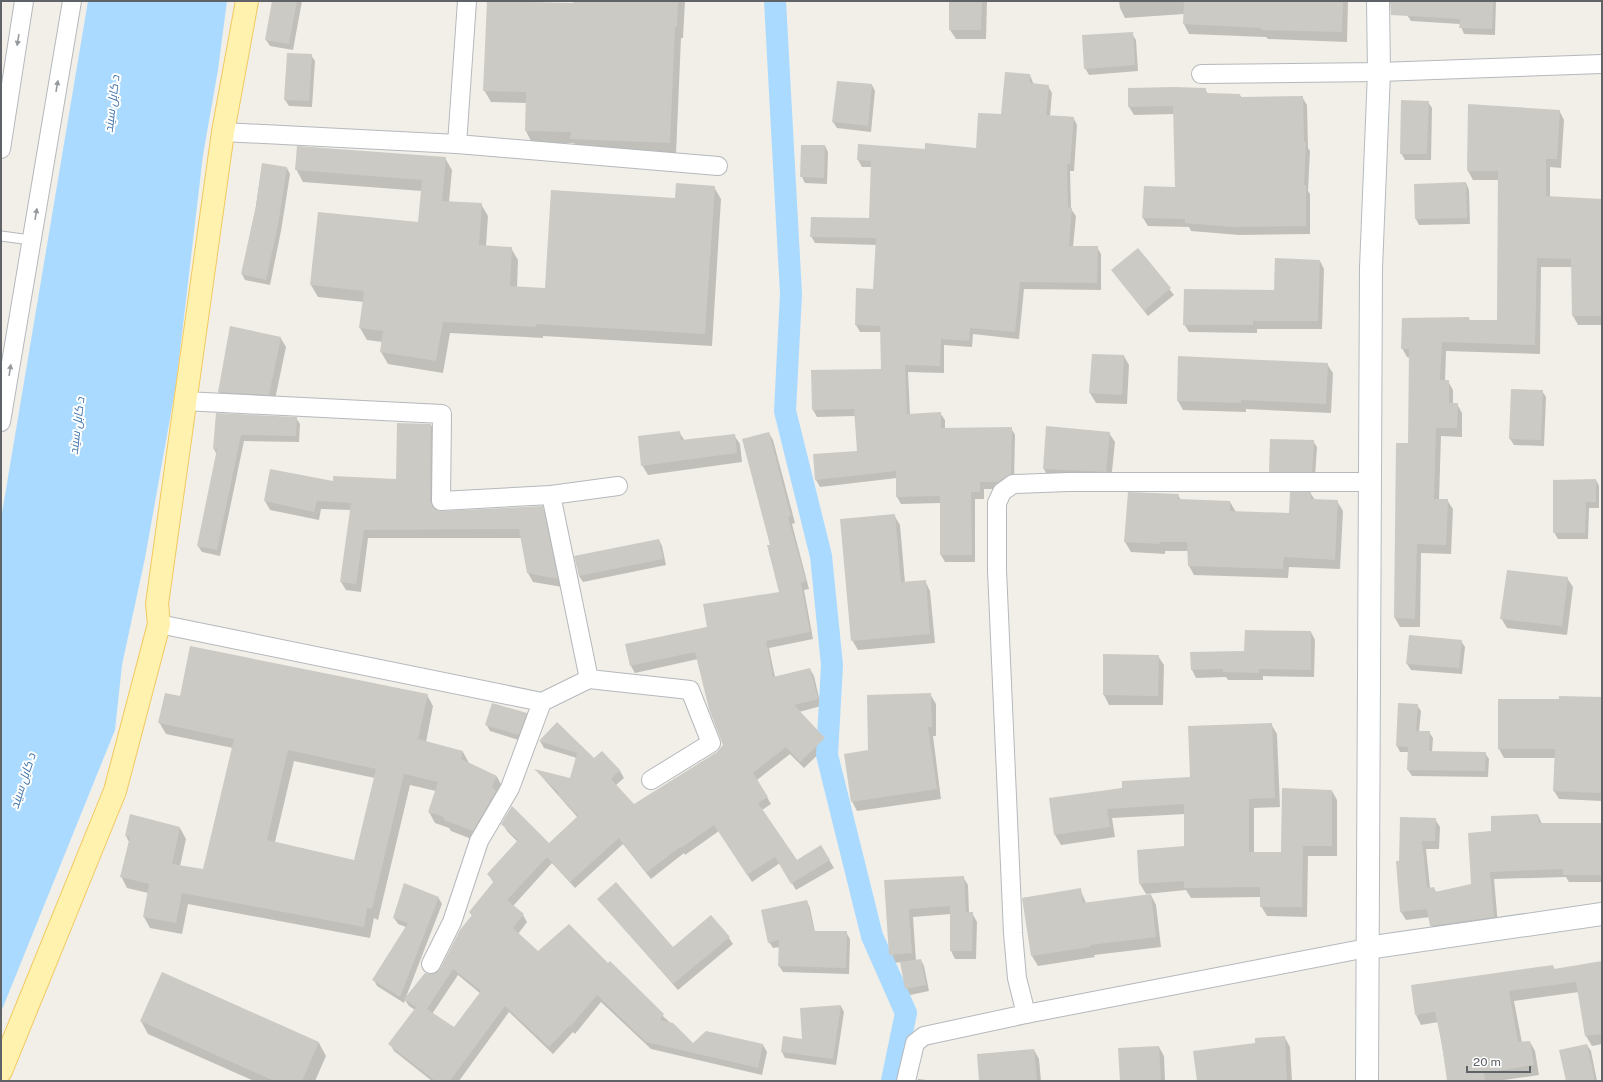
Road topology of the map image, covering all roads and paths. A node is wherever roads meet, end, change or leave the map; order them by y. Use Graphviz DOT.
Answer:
graph roads {
  1 [pos="24,1"];
  2 [pos="72,1"];
  3 [pos="247,1"];
  4 [pos="467,1"];
  5 [pos="1378,1"];
  6 [pos="1602,64"];
  7 [pos="1378,72"];
  8 [pos="1201,74"];
  9 [pos="223,132"];
  10 [pos="457,144"];
  11 [pos="1,149"];
  12 [pos="718,166"];
  13 [pos="1,236"];
  14 [pos="31,240"];
  15 [pos="184,401"];
  16 [pos="1,422"];
  17 [pos="1370,482"];
  18 [pos="618,486"];
  19 [pos="551,496"];
  20 [pos="159,624"];
  21 [pos="589,679"];
  22 [pos="542,702"];
  23 [pos="651,780"];
  24 [pos="1602,914"];
  25 [pos="1367,948"];
  26 [pos="430,964"];
  27 [pos="1026,1014"];
  28 [pos="1,1071"];
  29 [pos="906,1081"];
  30 [pos="1367,1081"];
  1 -- 11 [label="street, one-way"];
  14 -- 2 [label="street, one-way"];
  3 -- 9 [label="main road"];
  4 -- 10 [label="street"];
  5 -- 7 [label="main road"];
  6 -- 7 [label="street"];
  7 -- 8 [label="street"];
  7 -- 17 [label="main road"];
  9 -- 10 [label="street"];
  9 -- 15 [label="main road"];
  10 -- 12 [label="street"];
  13 -- 14 [label="lane"];
  16 -- 14 [label="street, one-way"];
  15 -- 19 [label="street"];
  15 -- 20 [label="main road"];
  17 -- 25 [label="main road"];
  17 -- 27 [label="street"];
  18 -- 19 [label="street"];
  19 -- 21 [label="street"];
  20 -- 22 [label="street"];
  20 -- 28 [label="main road"];
  21 -- 22 [label="street"];
  21 -- 23 [label="street"];
  22 -- 26 [label="street"];
  24 -- 25 [label="main road"];
  25 -- 27 [label="street"];
  25 -- 30 [label="main road"];
  27 -- 29 [label="street"];
}
